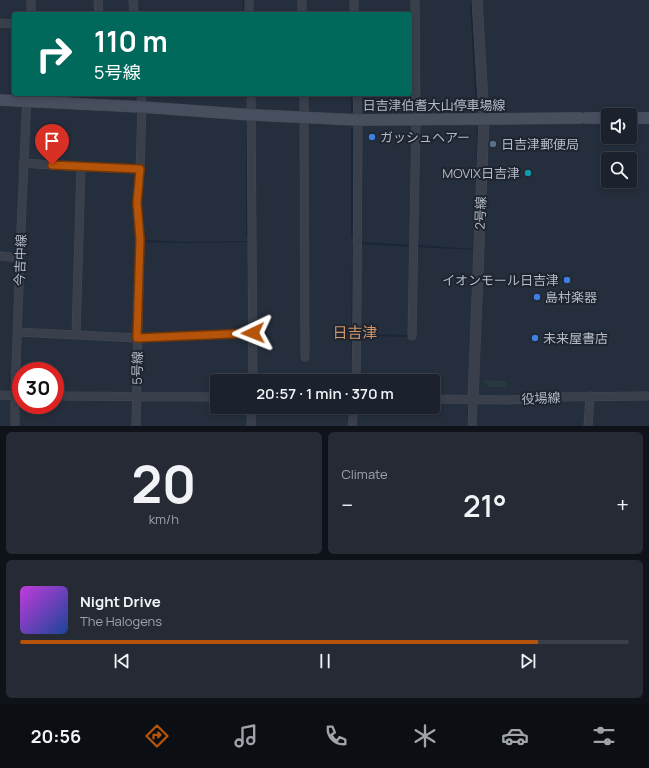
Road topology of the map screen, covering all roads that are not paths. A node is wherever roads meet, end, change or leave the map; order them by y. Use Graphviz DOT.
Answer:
graph roads {
  1 [pos="31,0"];
  2 [pos="98,0"];
  3 [pos="133,0"];
  4 [pos="249,0"];
  5 [pos="302,0"];
  6 [pos="354,0"];
  7 [pos="415,0"];
  8 [pos="477,0"];
  9 [pos="30,12"];
  10 [pos="99,12"];
  11 [pos="134,12"];
  12 [pos="249,12"];
  13 [pos="302,12"];
  14 [pos="354,12"];
  15 [pos="0,23"];
  16 [pos="12,24"];
  17 [pos="141,96"];
  18 [pos="251,96"];
  19 [pos="304,96"];
  20 [pos="357,96"];
  21 [pos="27,98"];
  22 [pos="0,100"];
  23 [pos="142,107"];
  24 [pos="252,115"];
  25 [pos="304,117"];
  26 [pos="484,118"];
  27 [pos="601,118"];
  28 [pos="637,118"];
  29 [pos="649,118"];
  30 [pos="416,119"];
  31 [pos="358,120"];
  32 [pos="24,163"];
  33 [pos="81,167"];
  34 [pos="140,169"];
  35 [pos="0,256"];
  36 [pos="20,258"];
  37 [pos="17,332"];
  38 [pos="253,333"];
  39 [pos="76,335"];
  40 [pos="412,336"];
  41 [pos="137,338"];
  42 [pos="305,357"];
  43 [pos="17,362"];
  44 [pos="253,374"];
  45 [pos="356,374"];
  46 [pos="0,395"];
  47 [pos="12,396"];
  48 [pos="64,396"];
  49 [pos="590,396"];
  50 [pos="649,396"];
  51 [pos="136,397"];
  52 [pos="210,397"];
  53 [pos="440,399"];
  54 [pos="473,399"];
  55 [pos="16,414"];
  56 [pos="252,414"];
  57 [pos="353,414"];
  58 [pos="15,426"];
  59 [pos="136,426"];
  60 [pos="251,426"];
  61 [pos="352,426"];
  62 [pos="472,426"];
  63 [pos="588,426"];
  1 -- 9 [label="street"];
  2 -- 10 [label="street"];
  3 -- 11 [label="street"];
  4 -- 12 [label="street"];
  5 -- 13 [label="street"];
  6 -- 14 [label="street"];
  7 -- 30 [label="street"];
  8 -- 26 [label="street, 2号線"];
  15 -- 16 [label="street"];
  17 -- 23 [label="street, 5号線"];
  18 -- 24 [label="street"];
  19 -- 25 [label="street"];
  20 -- 31 [label="street"];
  21 -- 22 [label="main road, 日吉津伯耆大山停車場線"];
  21 -- 23 [label="main road, 日吉津伯耆大山停車場線"];
  21 -- 32 [label="street, 今吉中線"];
  23 -- 24 [label="main road, 日吉津伯耆大山停車場線"];
  23 -- 34 [label="street, 5号線"];
  24 -- 25 [label="main road, 日吉津伯耆大山停車場線"];
  24 -- 38 [label="street"];
  25 -- 31 [label="main road, 日吉津伯耆大山停車場線"];
  25 -- 42 [label="street"];
  26 -- 27 [label="main road, 日吉津伯耆大山停車場線"];
  26 -- 30 [label="main road, 日吉津伯耆大山停車場線"];
  26 -- 54 [label="street, 2号線"];
  28 -- 29 [label="main road"];
  30 -- 31 [label="main road, 日吉津伯耆大山停車場線"];
  30 -- 40 [label="street"];
  31 -- 45 [label="street"];
  32 -- 33 [label="street"];
  32 -- 36 [label="street, 今吉中線"];
  33 -- 34 [label="street"];
  33 -- 39 [label="street"];
  34 -- 41 [label="street, 5号線"];
  35 -- 36 [label="street"];
  36 -- 37 [label="street, 今吉中線"];
  37 -- 39 [label="street"];
  37 -- 43 [label="street, 今吉中線"];
  38 -- 41 [label="street"];
  38 -- 44 [label="street"];
  39 -- 41 [label="street"];
  41 -- 51 [label="street, 5号線"];
  46 -- 47 [label="street"];
  48 -- 51 [label="street"];
  49 -- 50 [label="street, 役場線"];
  49 -- 54 [label="street, 役場線"];
  49 -- 63 [label="street"];
  51 -- 52 [label="street"];
  51 -- 59 [label="street, 5号線"];
  53 -- 54 [label="street, 役場線"];
  54 -- 62 [label="street, 2号線"];
  55 -- 58 [label="street, 今吉中線"];
  56 -- 60 [label="street"];
  57 -- 61 [label="street"];
}
